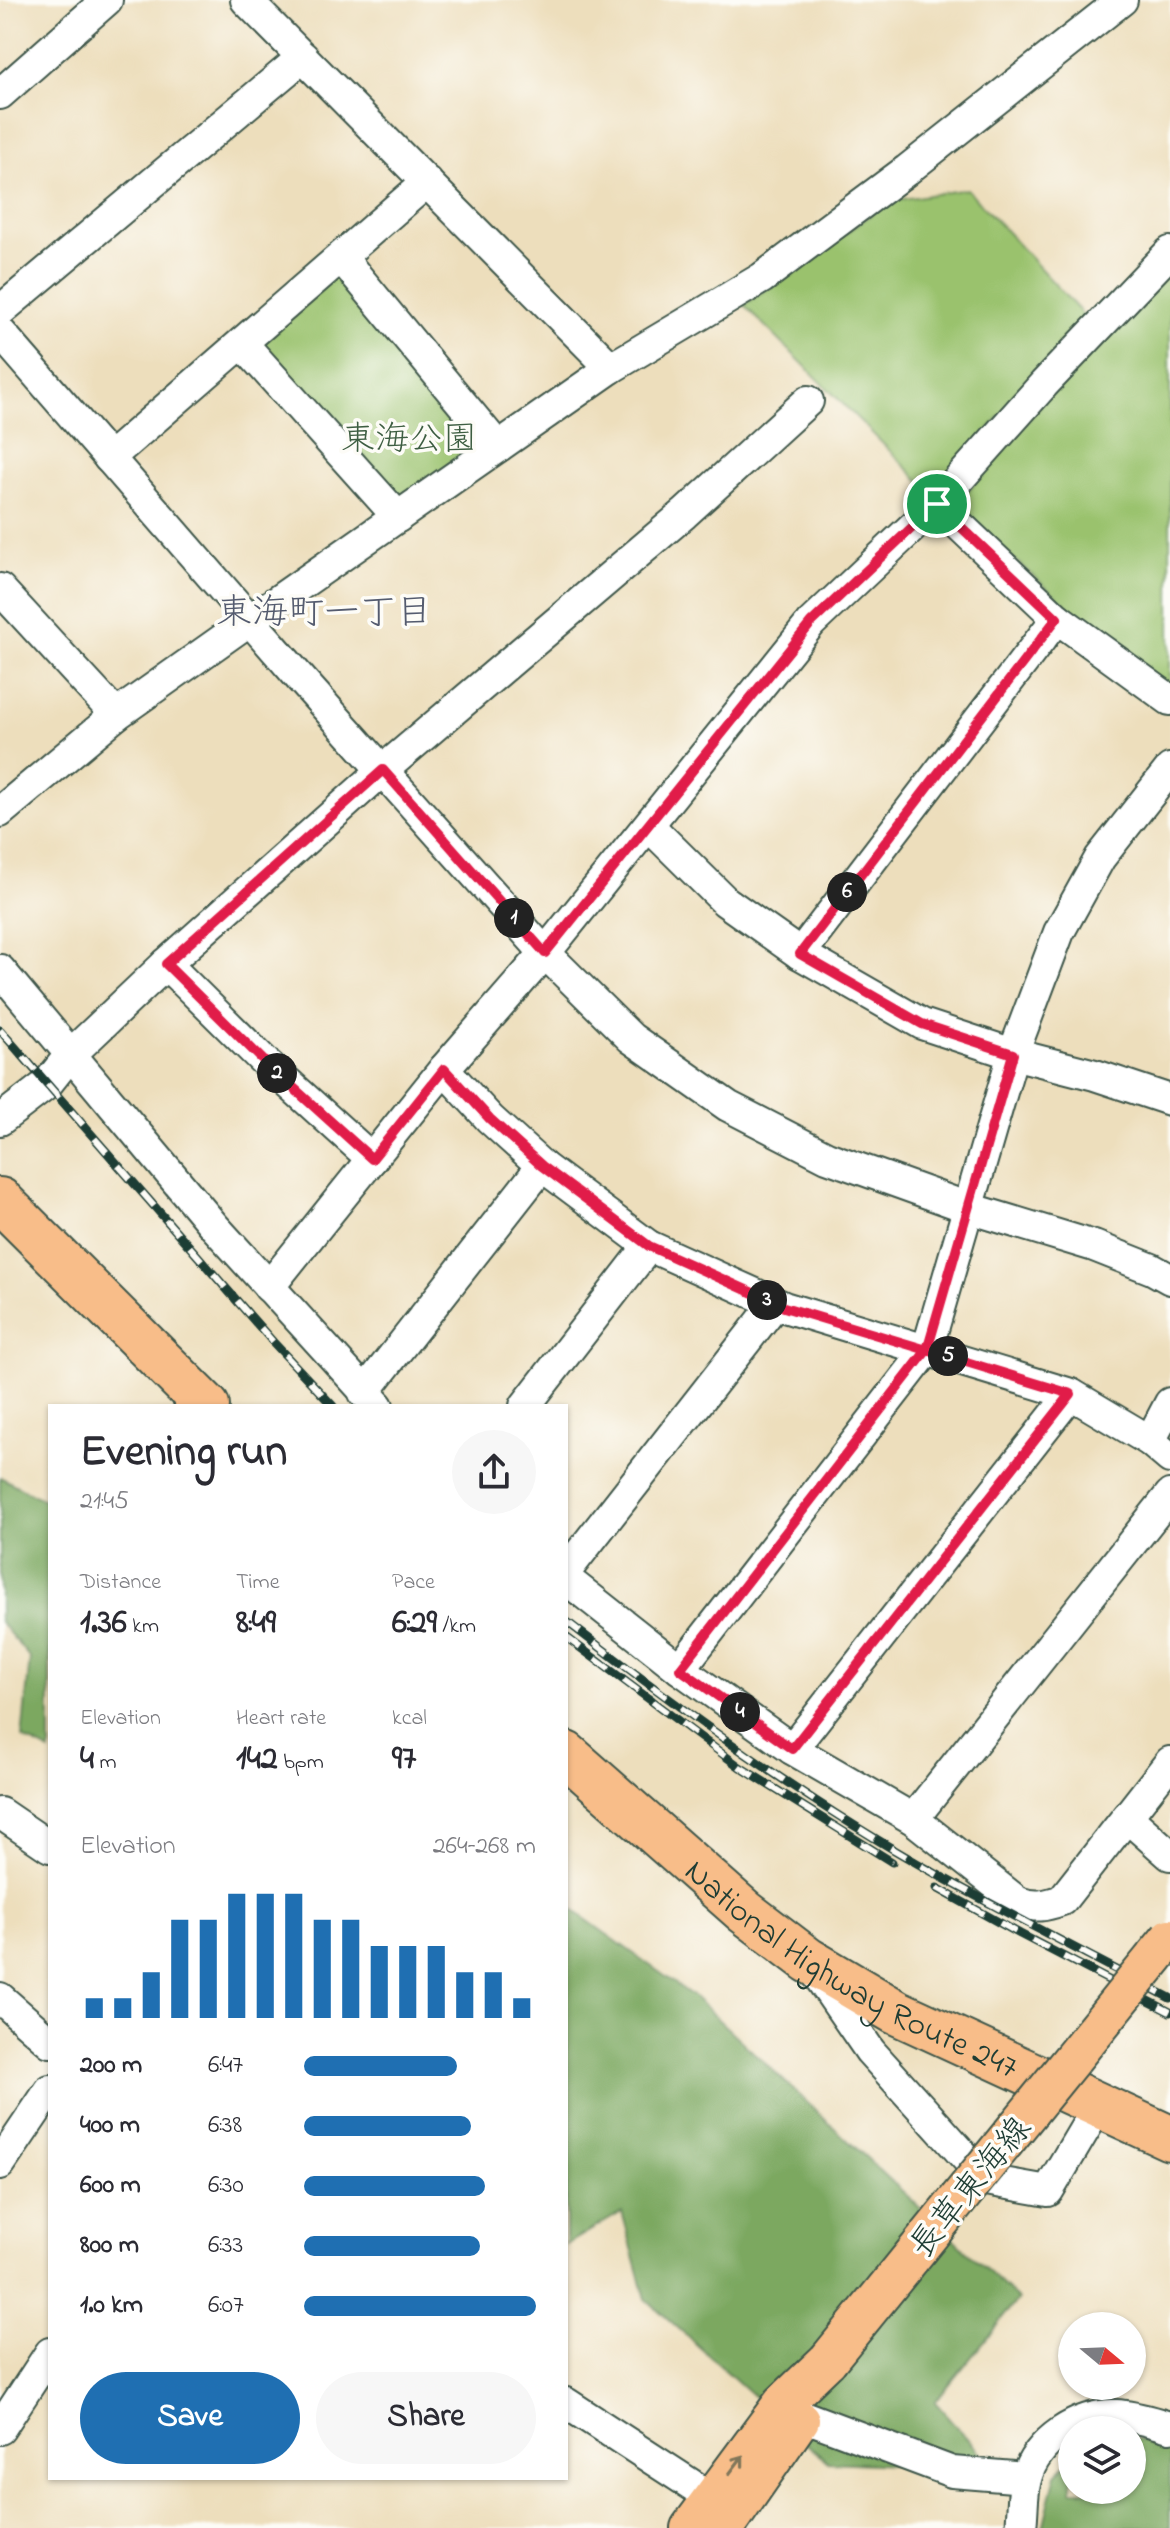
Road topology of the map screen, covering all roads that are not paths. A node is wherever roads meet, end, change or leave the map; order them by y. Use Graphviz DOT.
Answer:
graph roads {
  1 [pos="107,0"];
  2 [pos="246,0"];
  3 [pos="1122,0"];
  4 [pos="303,57"];
  5 [pos="0,94"];
  6 [pos="427,182"];
  7 [pos="1170,252"];
  8 [pos="341,257"];
  9 [pos="0,311"];
  10 [pos="0,332"];
  11 [pos="242,343"];
  12 [pos="611,368"];
  13 [pos="808,401"];
  14 [pos="498,447"];
  15 [pos="109,458"];
  16 [pos="937,504"];
  17 [pos="398,517"];
  18 [pos="0,589"];
  19 [pos="1057,618"];
  20 [pos="250,620"];
  21 [pos="1170,700"];
  22 [pos="116,715"];
  23 [pos="1170,769"];
  24 [pos="383,770"];
  25 [pos="0,812"];
  26 [pos="649,826"];
  27 [pos="545,953"];
  28 [pos="800,954"];
  29 [pos="166,964"];
  30 [pos="0,970"];
  31 [pos="1013,1054"];
  32 [pos="70,1055"];
  33 [pos="444,1069"];
  34 [pos="1166,1090"];
  35 [pos="0,1120"];
  36 [pos="372,1159"];
  37 [pos="542,1166"];
  38 [pos="0,1200"];
  39 [pos="969,1208"];
  40 [pos="649,1246"];
  41 [pos="1170,1279"];
  42 [pos="269,1287"];
  43 [pos="775,1304"];
  44 [pos="927,1350"];
  45 [pos="1071,1394"];
  46 [pos="371,1400"];
  47 [pos="1170,1403"];
  48 [pos="205,1404"];
  49 [pos="527,1404"];
  50 [pos="1160,1449"];
  51 [pos="1170,1495"];
  52 [pos="568,1568"];
  53 [pos="568,1581"];
  54 [pos="680,1669"];
  55 [pos="792,1749"];
  56 [pos="568,1756"];
  57 [pos="1170,1762"];
  58 [pos="0,1813"];
  59 [pos="1127,1817"];
  60 [pos="913,1819"];
  61 [pos="48,1846"];
  62 [pos="1170,1855"];
  63 [pos="1170,1938"];
  64 [pos="808,1960"];
  65 [pos="0,1998"];
  66 [pos="48,2040"];
  67 [pos="48,2093"];
  68 [pos="1099,2105"];
  69 [pos="1170,2138"];
  70 [pos="0,2164"];
  71 [pos="48,2356"];
  72 [pos="828,2360"];
  73 [pos="568,2404"];
  74 [pos="803,2416"];
  75 [pos="1170,2427"];
  76 [pos="0,2429"];
  77 [pos="1026,2478"];
  78 [pos="719,2513"];
  79 [pos="690,2528"];
  80 [pos="1021,2528"];
  1 -- 5 [label="street"];
  2 -- 4 [label="street"];
  3 -- 12 [label="street"];
  4 -- 6 [label="street"];
  4 -- 9 [label="street"];
  6 -- 8 [label="street"];
  6 -- 12 [label="street"];
  7 -- 16 [label="street"];
  8 -- 11 [label="street"];
  8 -- 14 [label="street"];
  10 -- 15 [label="street"];
  11 -- 15 [label="street"];
  11 -- 17 [label="street"];
  12 -- 14 [label="street"];
  13 -- 24 [label="street"];
  14 -- 17 [label="street"];
  15 -- 20 [label="street"];
  16 -- 19 [label="street"];
  16 -- 26 [label="street"];
  17 -- 20 [label="street"];
  18 -- 22 [label="street"];
  19 -- 21 [label="street"];
  19 -- 28 [label="street"];
  20 -- 22 [label="street"];
  20 -- 24 [label="street"];
  22 -- 25 [label="street"];
  23 -- 31 [label="street"];
  24 -- 27 [label="street"];
  24 -- 29 [label="street"];
  26 -- 27 [label="street"];
  26 -- 28 [label="street"];
  27 -- 33 [label="street"];
  27 -- 39 [label="street"];
  28 -- 31 [label="street"];
  29 -- 32 [label="street"];
  29 -- 36 [label="street"];
  30 -- 32 [label="street"];
  31 -- 34 [label="street"];
  31 -- 39 [label="street"];
  32 -- 35 [label="street"];
  32 -- 42 [label="street"];
  33 -- 36 [label="street"];
  33 -- 37 [label="street"];
  36 -- 42 [label="street"];
  37 -- 40 [label="street"];
  37 -- 46 [label="street"];
  38 -- 48 [label="highway"];
  39 -- 41 [label="street"];
  39 -- 44 [label="street"];
  40 -- 43 [label="street"];
  40 -- 49 [label="street"];
  42 -- 46 [label="street"];
  43 -- 44 [label="street"];
  43 -- 52 [label="street"];
  44 -- 45 [label="street"];
  44 -- 54 [label="street"];
  45 -- 50 [label="street"];
  45 -- 55 [label="street"];
  47 -- 50 [label="street"];
  51 -- 60 [label="street"];
  53 -- 54 [label="street"];
  54 -- 55 [label="street"];
  55 -- 60 [label="street"];
  56 -- 64 [label="highway, National Highway Route 247"];
  57 -- 59 [label="street"];
  58 -- 61 [label="street"];
  59 -- 60 [label="street"];
  59 -- 62 [label="street"];
  63 -- 72 [label="main road, 長草東海線, bridge"];
  64 -- 68 [label="highway, National Highway Route 247"];
  64 -- 68 [label="street"];
  65 -- 66 [label="street"];
  67 -- 70 [label="street"];
  68 -- 69 [label="highway, National Highway Route 247"];
  71 -- 76 [label="street"];
  72 -- 74 [label="main road, 長草東海線"];
  78 -- 72 [label="main road, 長草東海線, one-way"];
  73 -- 78 [label="street"];
  74 -- 77 [label="street"];
  74 -- 78 [label="main road, 長草東海線"];
  75 -- 77 [label="street"];
  77 -- 80 [label="street"];
  78 -- 79 [label="main road, 長草東海線"];
}
